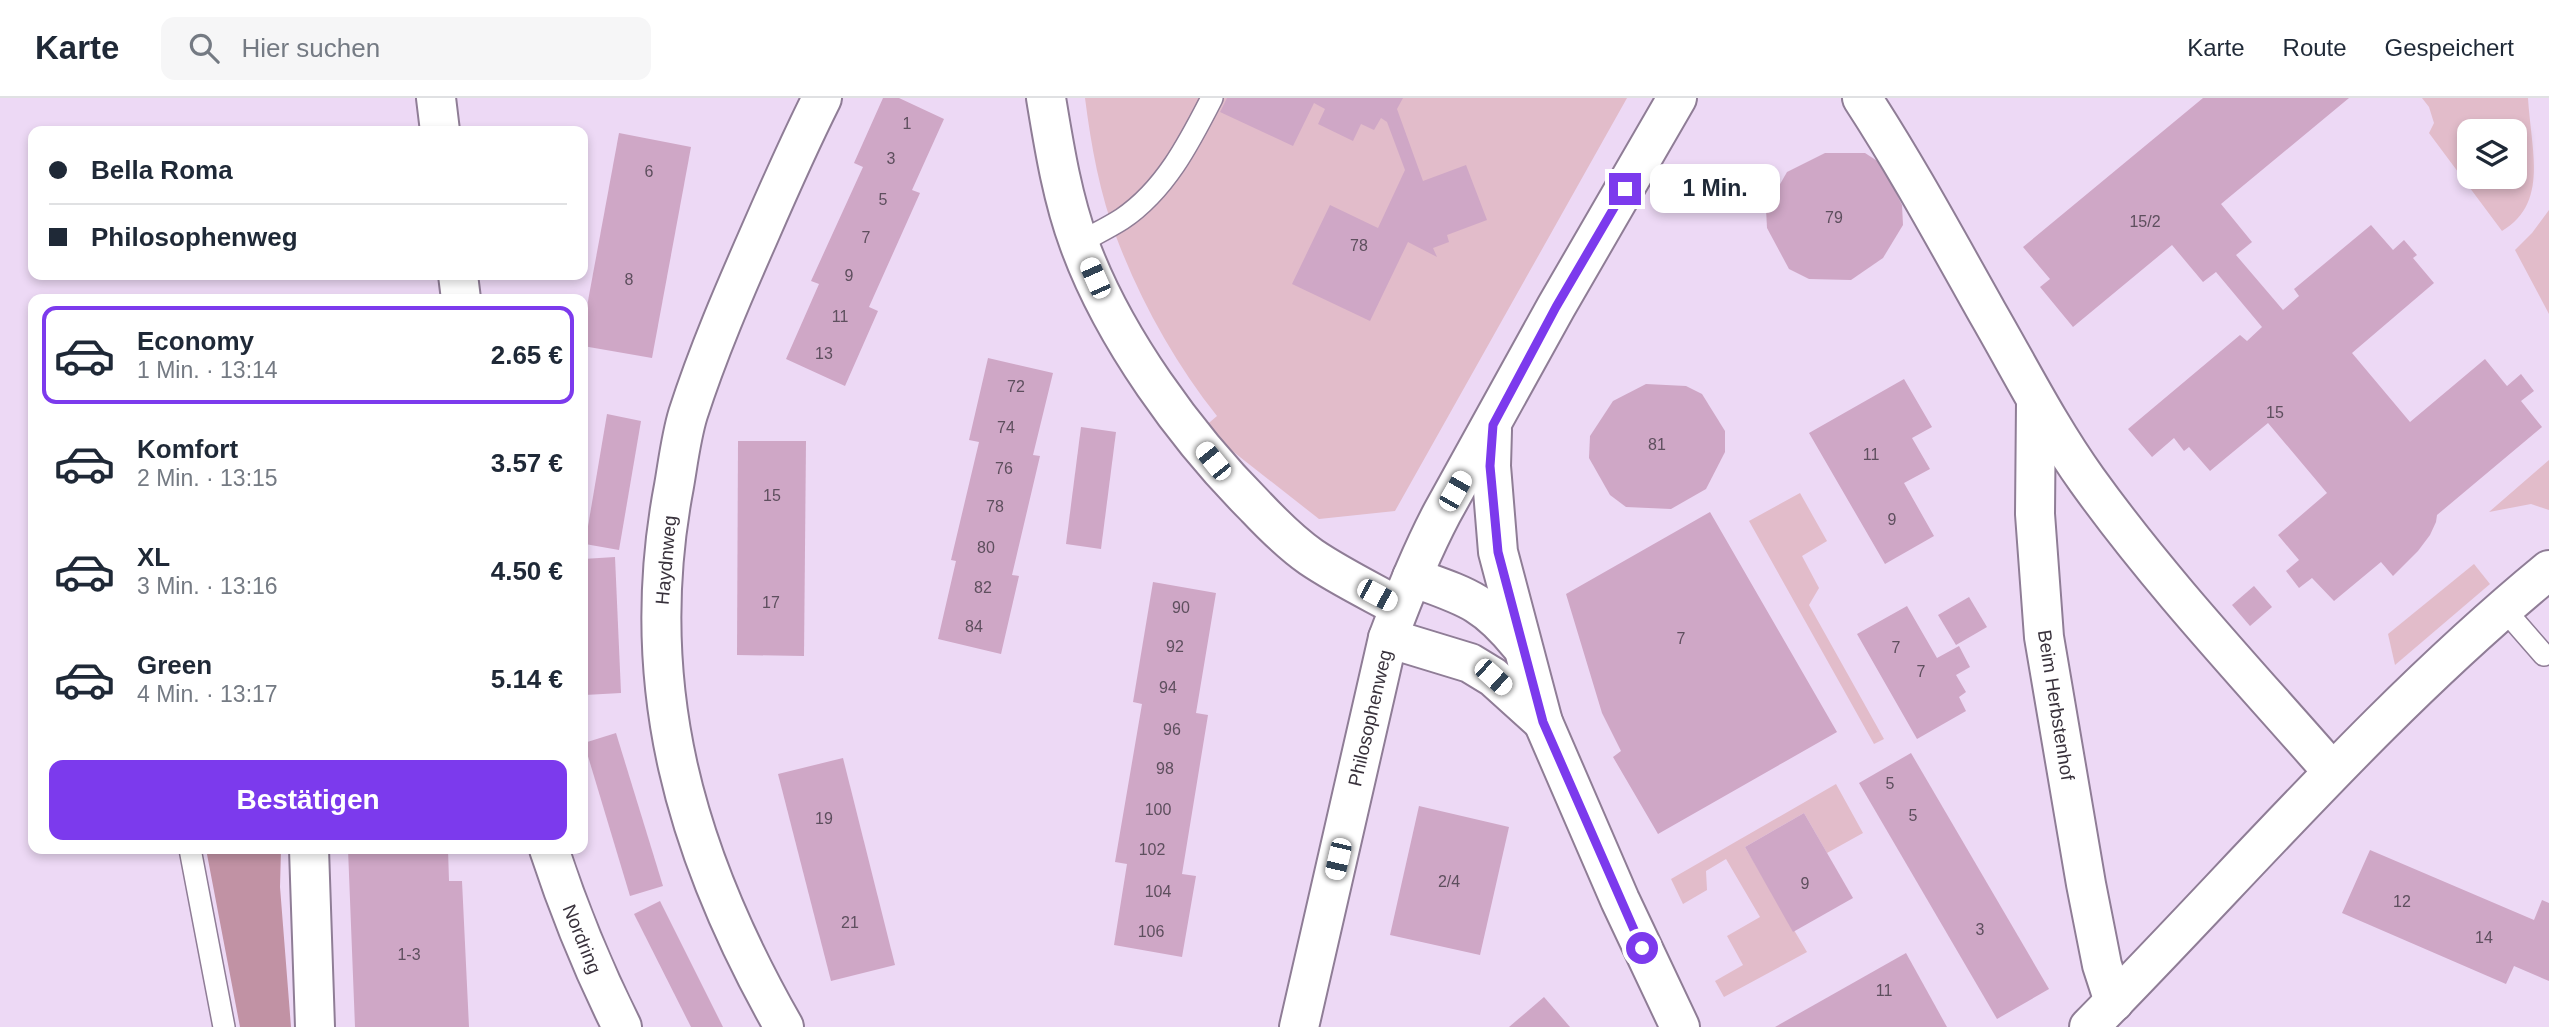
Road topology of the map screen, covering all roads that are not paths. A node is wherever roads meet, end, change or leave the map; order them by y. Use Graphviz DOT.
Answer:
graph roads {
  1 [pos="436,98"];
  2 [pos="821,98"];
  3 [pos="1046,98"];
  4 [pos="1212,98"];
  5 [pos="1677,98"];
  6 [pos="1862,98"];
  7 [pos="439,126"];
  8 [pos="1079,243"];
  9 [pos="2036,403"];
  10 [pos="1493,425"];
  11 [pos="2549,570"];
  12 [pos="1400,607"];
  13 [pos="2503,608"];
  14 [pos="1525,652"];
  15 [pos="2544,655"];
  16 [pos="1543,722"];
  17 [pos="2332,771"];
  18 [pos="191,854"];
  19 [pos="309,854"];
  20 [pos="551,854"];
  21 [pos="2101,1014"];
  22 [pos="223,1027"];
  23 [pos="315,1027"];
  24 [pos="622,1027"];
  25 [pos="784,1027"];
  26 [pos="1299,1027"];
  27 [pos="1680,1027"];
  1 -- 7 [label="street"];
  2 -- 25 [label="street, Haydnweg"];
  3 -- 8 [label="street"];
  4 -- 8 [label="lane"];
  5 -- 10 [label="street, Philosophenweg"];
  6 -- 9 [label="street, Beim Herbstenhof"];
  8 -- 12 [label="street"];
  9 -- 17 [label="street, Beim Herbstenhof"];
  9 -- 21 [label="street, Beim Herbstenhof"];
  10 -- 12 [label="street, Philosophenweg"];
  10 -- 14 [label="street"];
  11 -- 13 [label="street, Beim Herbstenhof"];
  12 -- 14 [label="street"];
  12 -- 16 [label="street"];
  12 -- 26 [label="street, Philosophenweg"];
  13 -- 15 [label="lane"];
  13 -- 17 [label="street, Beim Herbstenhof"];
  14 -- 16 [label="street"];
  16 -- 27 [label="street"];
  17 -- 21 [label="street, Beim Herbstenhof"];
  18 -- 22 [label="lane"];
  19 -- 23 [label="street"];
  20 -- 24 [label="street, Nordring"];
}
